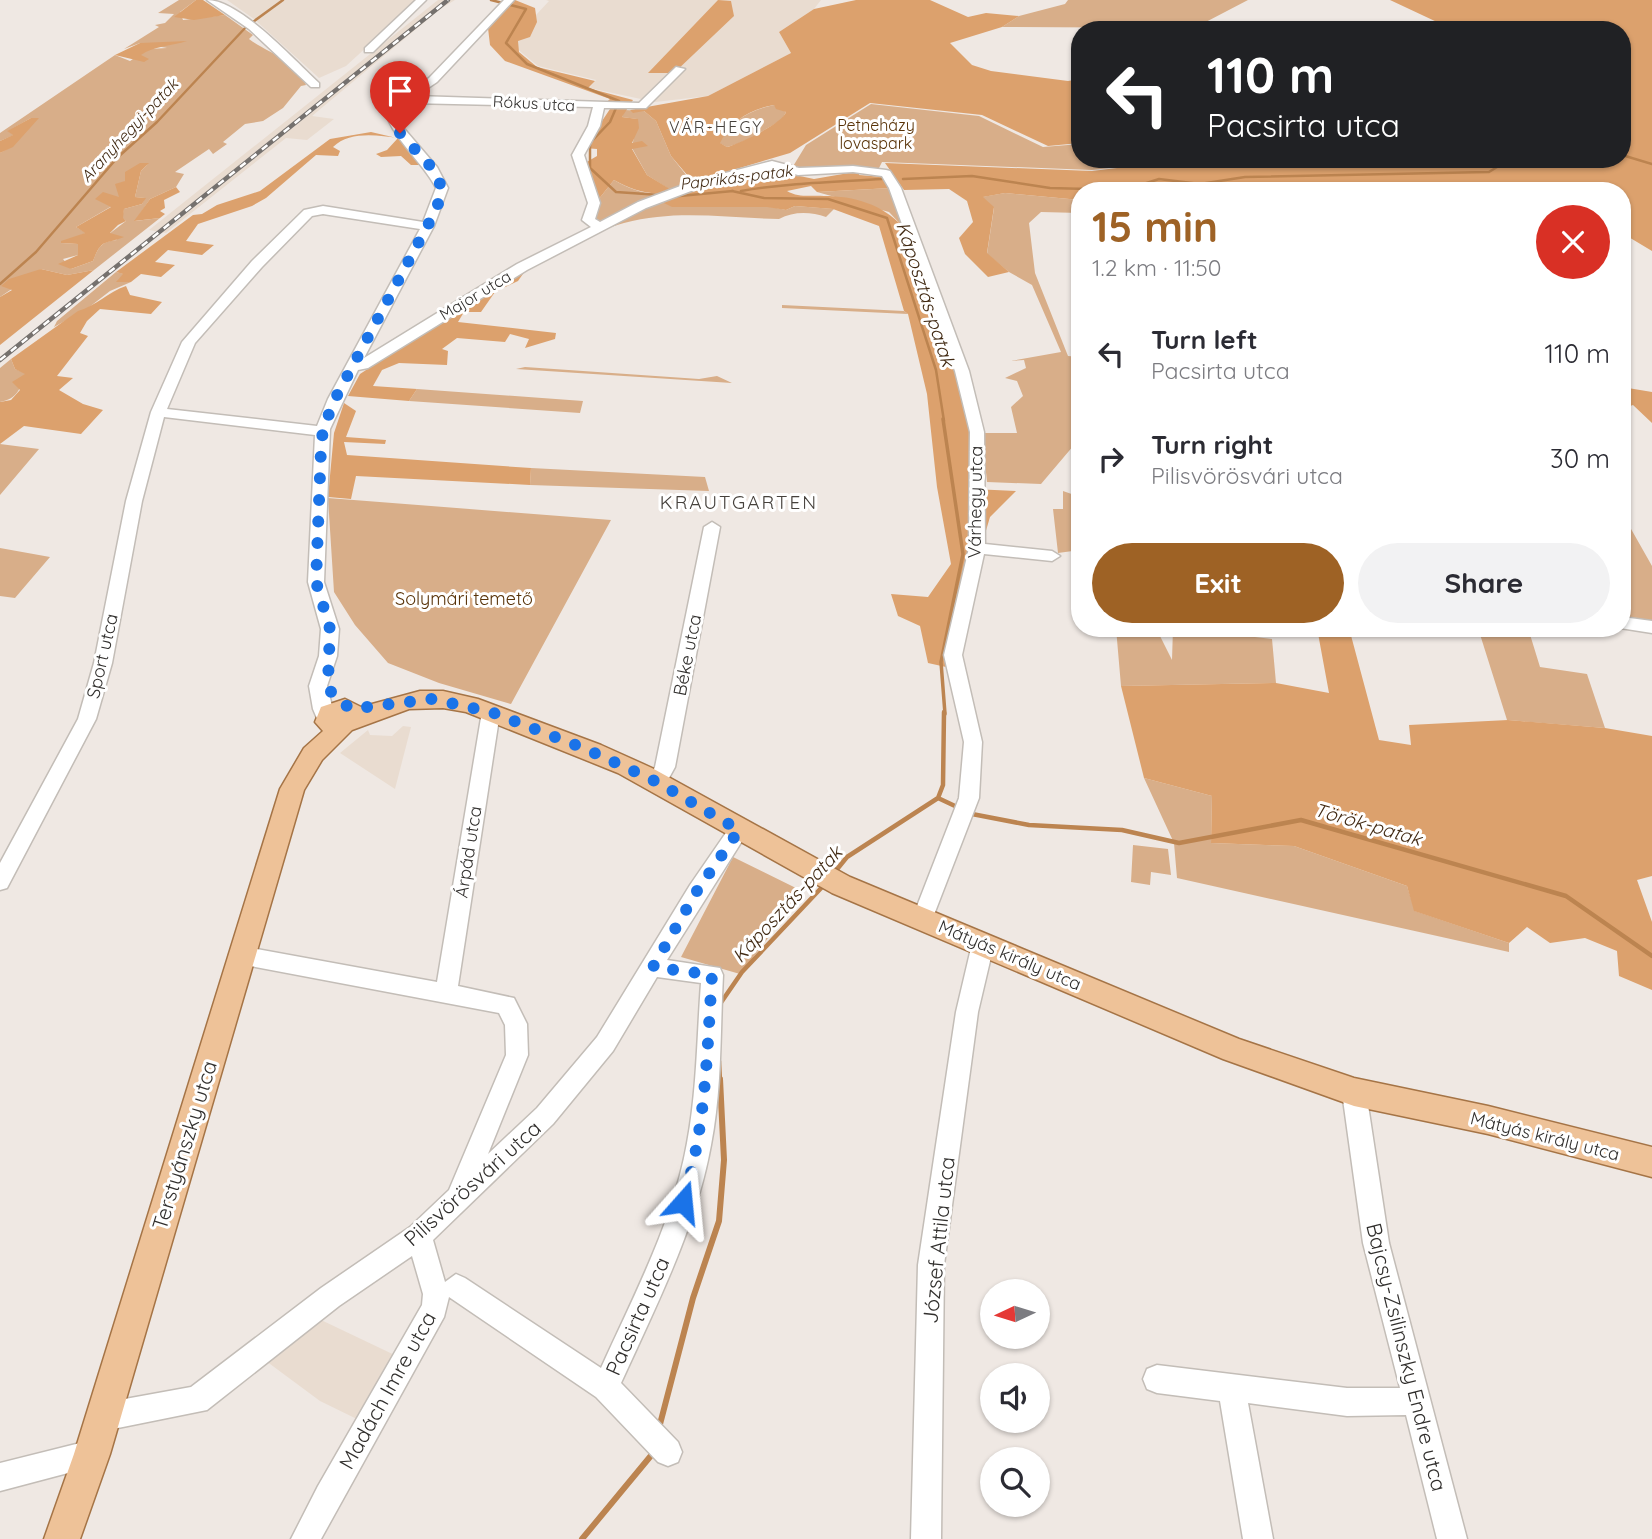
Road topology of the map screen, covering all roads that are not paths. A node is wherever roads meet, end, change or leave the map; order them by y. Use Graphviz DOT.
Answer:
graph roads {
  1 [pos="212,0"];
  2 [pos="421,0"];
  3 [pos="506,2"];
  4 [pos="369,50"];
  5 [pos="680,69"];
  6 [pos="315,85"];
  7 [pos="408,95"];
  8 [pos="599,106"];
  9 [pos="394,119"];
  10 [pos="886,173"];
  11 [pos="428,226"];
  12 [pos="599,226"];
  13 [pos="353,366"];
  14 [pos="158,412"];
  15 [pos="323,429"];
  16 [pos="712,527"];
  17 [pos="977,548"];
  18 [pos="1052,556"];
  19 [pos="1631,624"];
  20 [pos="1652,627"];
  21 [pos="491,712"];
  22 [pos="340,717"];
  23 [pos="657,782"];
  24 [pos="739,830"];
  25 [pos="0,882"];
  26 [pos="923,919"];
  27 [pos="983,944"];
  28 [pos="240,955"];
  29 [pos="653,967"];
  30 [pos="446,992"];
  31 [pos="1354,1091"];
  32 [pos="1652,1163"];
  33 [pos="458,1196"];
  34 [pos="419,1236"];
  35 [pos="456,1287"];
  36 [pos="1157,1379"];
  37 [pos="606,1387"];
  38 [pos="1232,1389"];
  39 [pos="1418,1401"];
  40 [pos="103,1416"];
  41 [pos="668,1452"];
  42 [pos="92,1454"];
  43 [pos="0,1477"];
  44 [pos="62,1539"];
  45 [pos="306,1539"];
  46 [pos="926,1539"];
  47 [pos="1258,1539"];
  48 [pos="1452,1539"];
  1 -- 6 [label="street"];
  2 -- 4 [label="street"];
  3 -- 7 [label="street"];
  5 -- 8 [label="street, Rókus utca"];
  7 -- 8 [label="street, Rókus utca"];
  7 -- 9 [label="street"];
  7 -- 9 [label="street, Rókus utca"];
  8 -- 12 [label="street"];
  9 -- 11 [label="street"];
  10 -- 12 [label="street, Major utca"];
  10 -- 17 [label="street, Várhegy utca"];
  11 -- 13 [label="street"];
  11 -- 14 [label="street, Sport utca"];
  12 -- 13 [label="street, Major utca"];
  13 -- 15 [label="street"];
  14 -- 15 [label="street"];
  14 -- 25 [label="street, Sport utca"];
  15 -- 22 [label="street"];
  16 -- 23 [label="street, Béke utca"];
  17 -- 18 [label="street"];
  17 -- 26 [label="street, Várhegy utca"];
  19 -- 20 [label="street"];
  21 -- 22 [label="main road, Mátyás király utca"];
  21 -- 23 [label="main road, Mátyás király utca"];
  21 -- 30 [label="street, Árpád utca"];
  22 -- 28 [label="main road, Terstyánszky utca"];
  23 -- 24 [label="main road, Mátyás király utca"];
  24 -- 26 [label="main road, Mátyás király utca"];
  24 -- 29 [label="street, Pilisvörösvári utca"];
  26 -- 27 [label="main road, Mátyás király utca"];
  27 -- 31 [label="main road, Mátyás király utca"];
  27 -- 46 [label="street, József Attila utca"];
  28 -- 30 [label="street"];
  28 -- 40 [label="main road, Terstyánszky utca"];
  29 -- 33 [label="street, Pilisvörösvári utca"];
  29 -- 37 [label="street, Pacsirta utca"];
  30 -- 33 [label="street"];
  31 -- 32 [label="main road, Mátyás király utca"];
  31 -- 39 [label="street, Bajcsy-Zsilinszky Endre utca"];
  33 -- 34 [label="street, Pilisvörösvári utca"];
  34 -- 40 [label="street, Pilisvörösvári utca"];
  34 -- 45 [label="street, Madách Imre utca"];
  35 -- 37 [label="street, Pacsirta utca"];
  36 -- 38 [label="street"];
  37 -- 41 [label="street, Pacsirta utca"];
  38 -- 39 [label="street"];
  38 -- 47 [label="street"];
  39 -- 48 [label="street, Bajcsy-Zsilinszky Endre utca"];
  40 -- 42 [label="main road, Terstyánszky utca"];
  42 -- 43 [label="street"];
  42 -- 44 [label="main road, Terstyánszky utca"];
}
